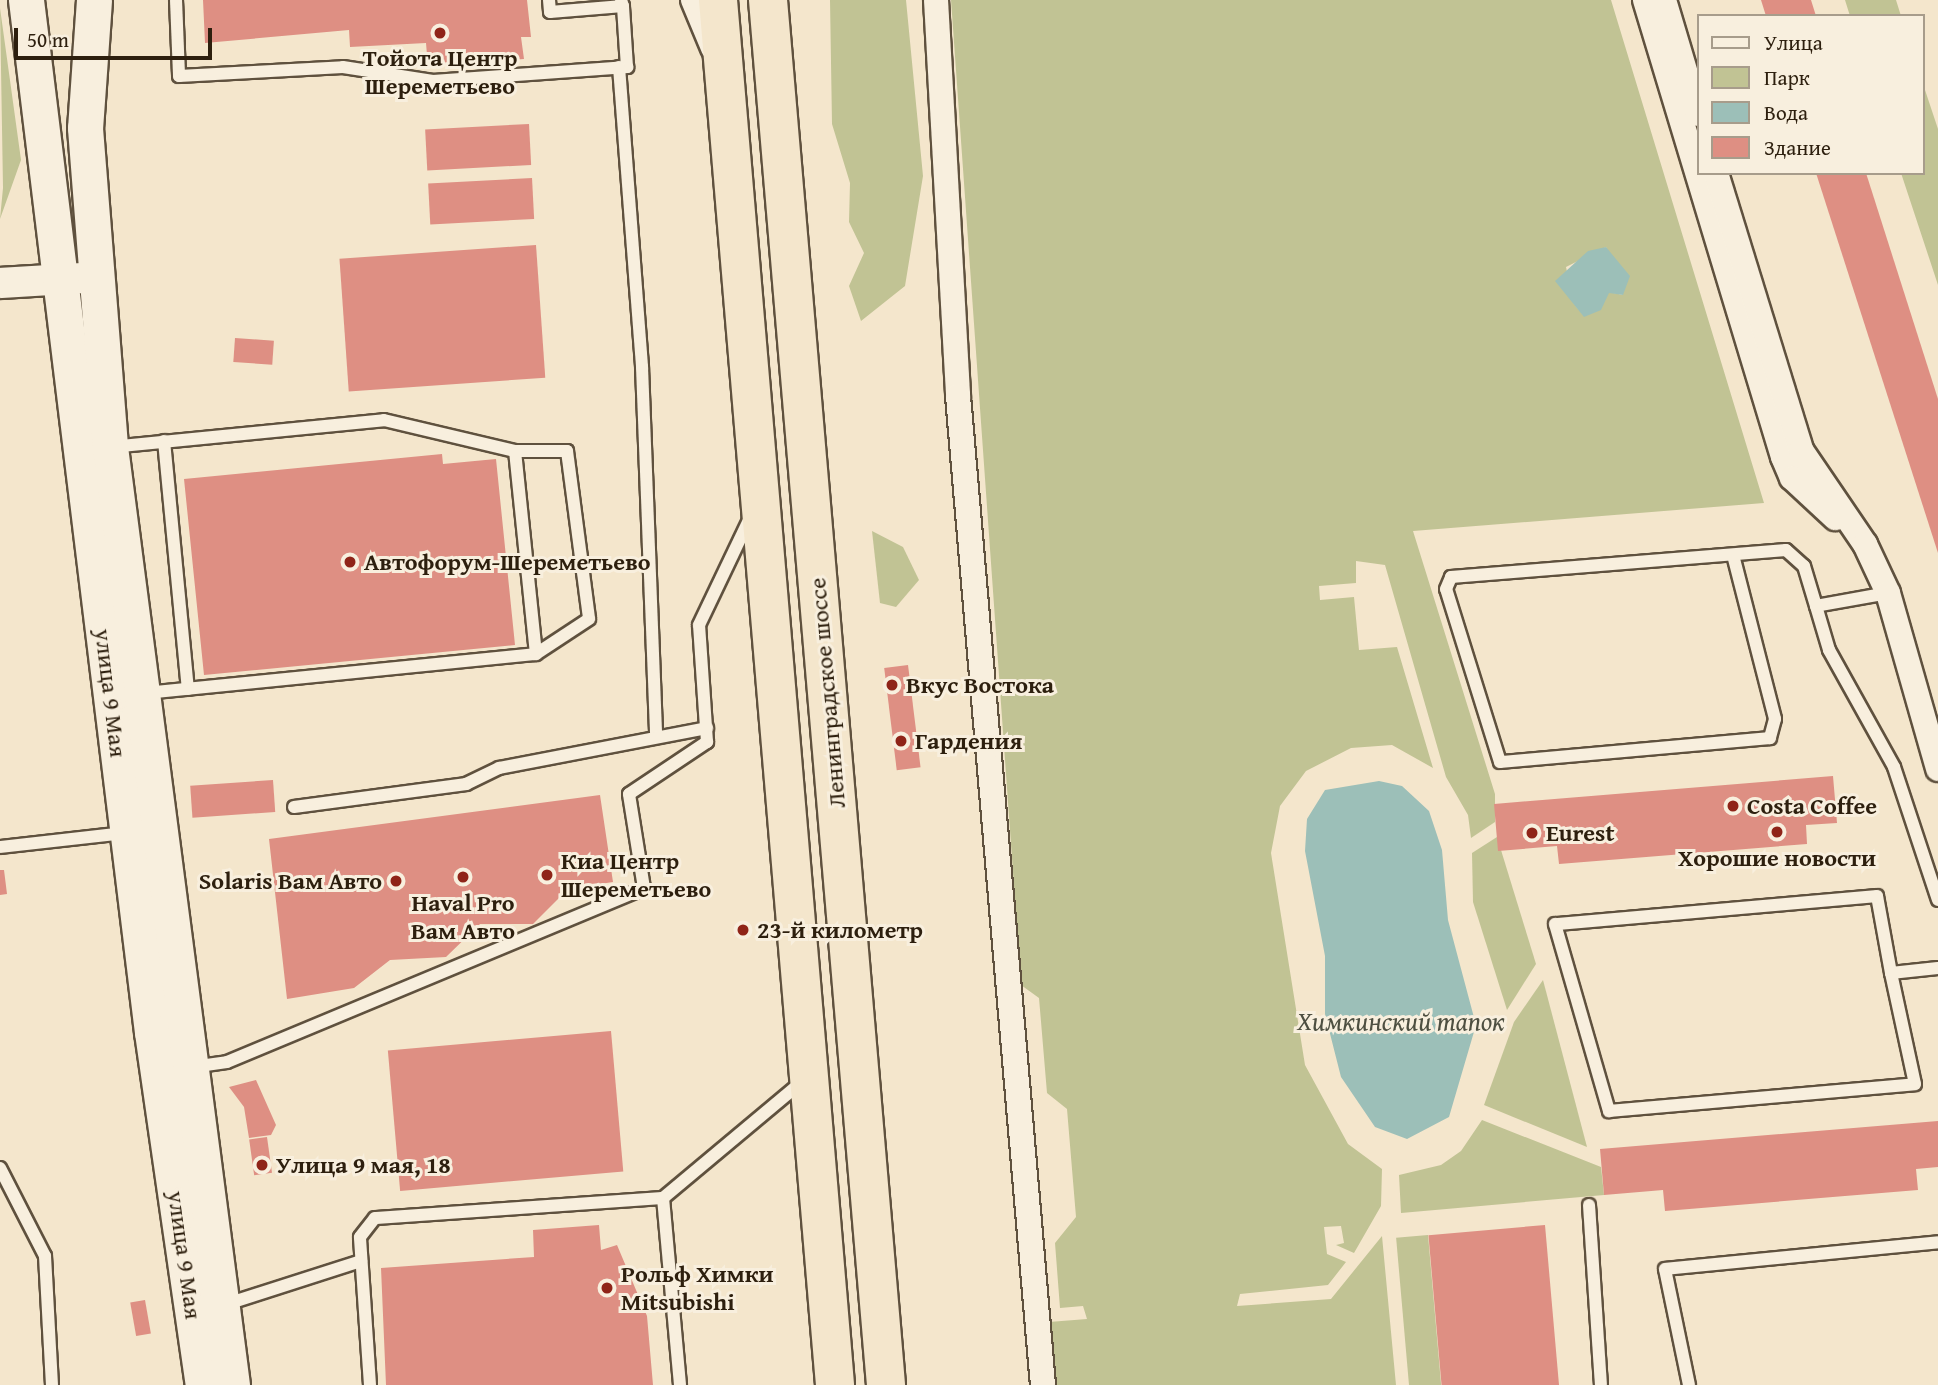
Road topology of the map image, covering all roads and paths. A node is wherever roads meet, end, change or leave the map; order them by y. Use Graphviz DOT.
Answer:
graph roads {
  1 [pos="26,0"];
  2 [pos="94,0"];
  3 [pos="176,0"];
  4 [pos="549,0"];
  5 [pos="693,0"];
  6 [pos="718,0"];
  7 [pos="768,0"];
  8 [pos="936,0"];
  9 [pos="1645,0"];
  10 [pos="1664,0"];
  11 [pos="622,3"];
  12 [pos="618,67"];
  13 [pos="723,72"];
  14 [pos="1696,107"];
  15 [pos="1696,169"];
  16 [pos="1698,175"];
  17 [pos="1717,175"];
  18 [pos="97,277"];
  19 [pos="61,280"];
  20 [pos="0,283"];
  21 [pos="164,441"];
  22 [pos="110,447"];
  23 [pos="515,451"];
  24 [pos="760,496"];
  25 [pos="1865,544"];
  26 [pos="1732,555"];
  27 [pos="1888,593"];
  28 [pos="1816,607"];
  29 [pos="536,654"];
  30 [pos="188,689"];
  31 [pos="140,693"];
  32 [pos="706,728"];
  33 [pos="656,735"];
  34 [pos="1938,769"];
  35 [pos="294,807"];
  36 [pos="128,832"];
  37 [pos="0,847"];
  38 [pos="1938,900"];
  39 [pos="1938,968"];
  40 [pos="1891,973"];
  41 [pos="188,1068"];
  42 [pos="810,1075"];
  43 [pos="0,1168"];
  44 [pos="663,1198"];
  45 [pos="1588,1205"];
  46 [pos="1938,1242"];
  47 [pos="361,1261"];
  48 [pos="223,1306"];
  49 [pos="52,1385"];
  50 [pos="202,1385"];
  51 [pos="232,1385"];
  52 [pos="370,1385"];
  53 [pos="680,1385"];
  54 [pos="835,1385"];
  55 [pos="886,1385"];
  56 [pos="1044,1385"];
  57 [pos="1601,1385"];
  58 [pos="1689,1385"];
  1 -- 19 [label="main road, улица 9 Мая"];
  2 -- 18 [label="main road, улица 9 Мая"];
  3 -- 12 [label="lane"];
  4 -- 11 [label="lane"];
  5 -- 13 [label="street"];
  6 -- 13 [label="highway, Ленинградское шоссе"];
  7 -- 55 [label="highway, Ленинградское шоссе"];
  8 -- 56 [label="street"];
  9 -- 15 [label="street"];
  10 -- 14 [label="street"];
  11 -- 12 [label="lane"];
  12 -- 33 [label="lane"];
  13 -- 24 [label="highway, Ленинградское шоссе"];
  16 -- 25 [label="street"];
  17 -- 25 [label="street"];
  18 -- 19 [label="street"];
  18 -- 22 [label="main road, улица 9 Мая"];
  19 -- 20 [label="street"];
  19 -- 36 [label="main road, улица 9 Мая"];
  21 -- 22 [label="lane"];
  21 -- 23 [label="lane"];
  21 -- 30 [label="lane"];
  22 -- 31 [label="main road, улица 9 Мая"];
  23 -- 29 [label="lane"];
  23 -- 29 [label="lane"];
  24 -- 32 [label="lane"];
  24 -- 42 [label="highway, Ленинградское шоссе"];
  25 -- 27 [label="street"];
  26 -- 26 [label="lane"];
  26 -- 28 [label="lane"];
  27 -- 28 [label="lane"];
  27 -- 34 [label="street"];
  28 -- 38 [label="lane"];
  29 -- 30 [label="lane"];
  30 -- 31 [label="lane"];
  31 -- 41 [label="main road, улица 9 Мая"];
  32 -- 33 [label="lane"];
  32 -- 41 [label="lane"];
  33 -- 35 [label="lane"];
  36 -- 37 [label="lane"];
  36 -- 50 [label="main road, улица 9 Мая"];
  39 -- 40 [label="lane"];
  40 -- 40 [label="lane"];
  41 -- 48 [label="main road, улица 9 Мая"];
  42 -- 44 [label="lane"];
  42 -- 54 [label="highway, Ленинградское шоссе"];
  43 -- 49 [label="lane"];
  44 -- 47 [label="lane"];
  44 -- 53 [label="lane"];
  45 -- 57 [label="lane"];
  46 -- 58 [label="lane"];
  47 -- 48 [label="lane"];
  47 -- 52 [label="lane"];
  48 -- 51 [label="main road, улица 9 Мая"];
}
